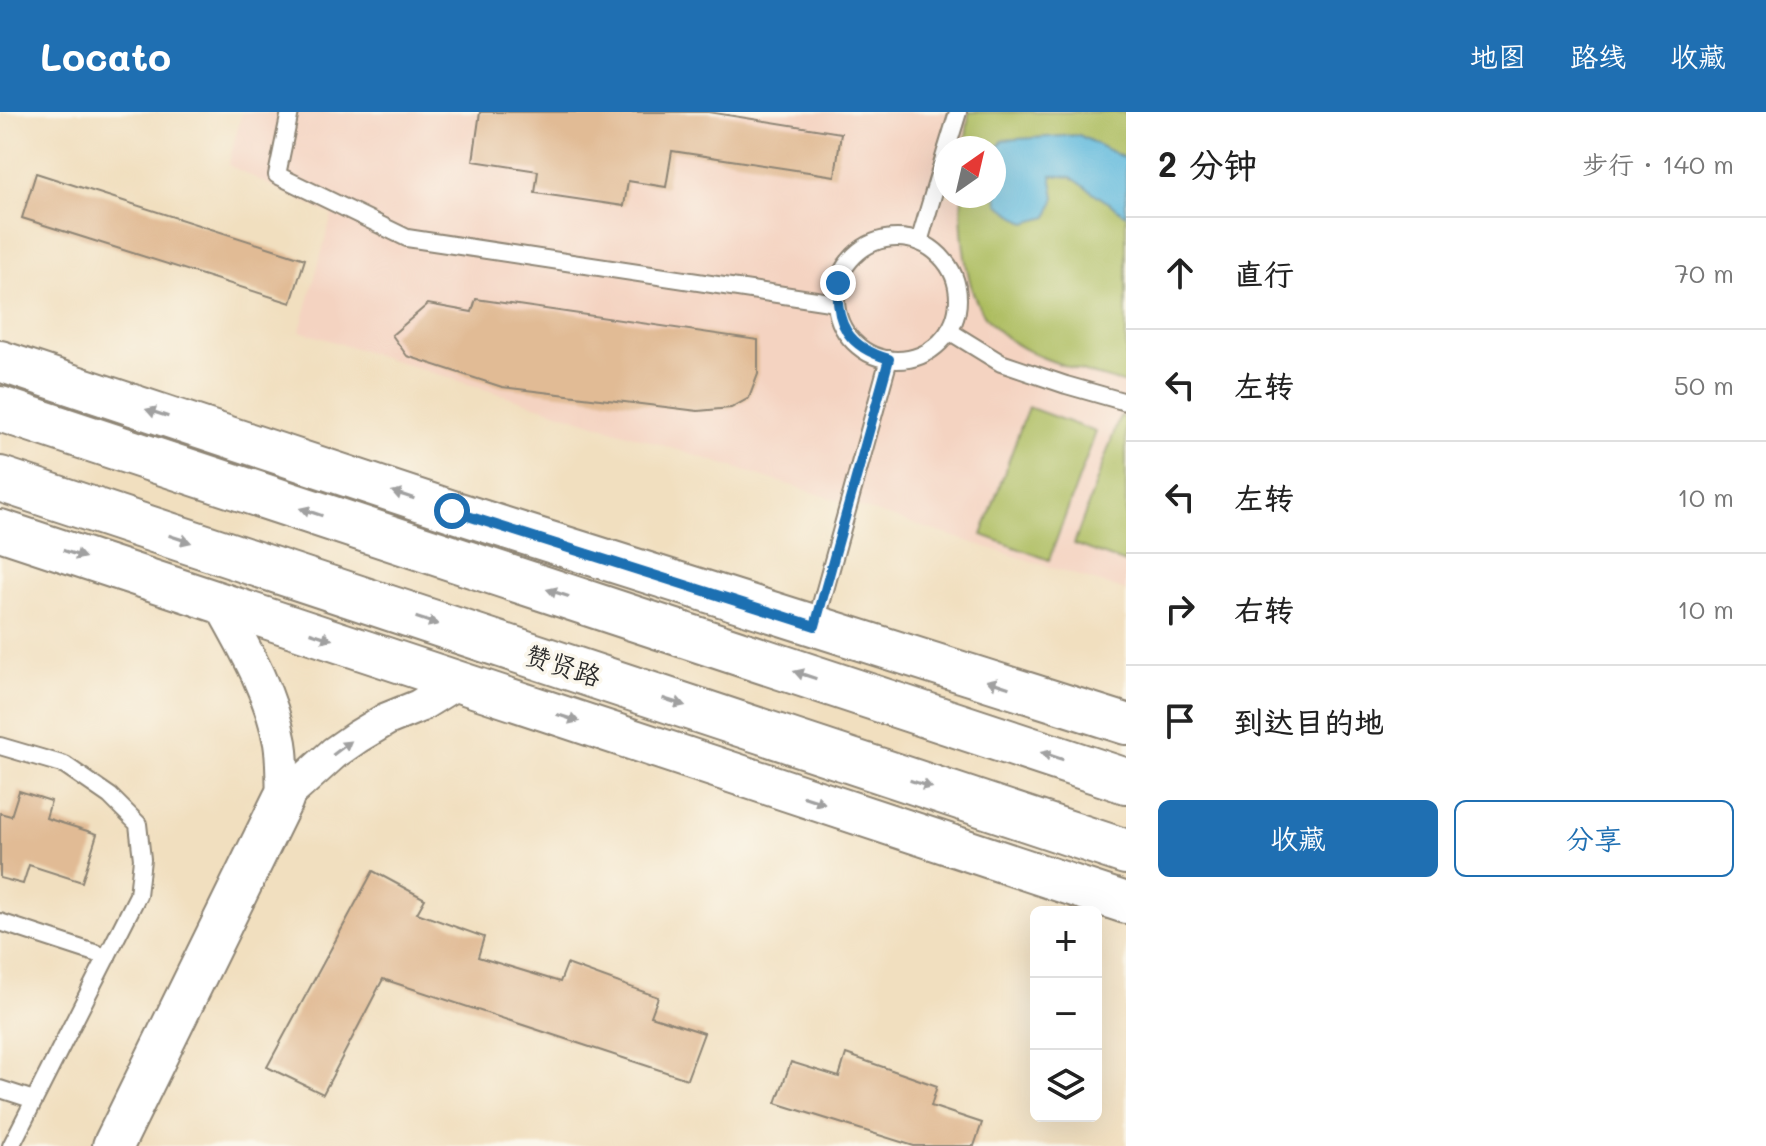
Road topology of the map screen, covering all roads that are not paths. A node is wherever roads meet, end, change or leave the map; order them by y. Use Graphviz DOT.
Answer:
graph roads {
  1 [pos="290,112"];
  2 [pos="958,112"];
  3 [pos="950,136"];
  4 [pos="934,191"];
  5 [pos="919,242"];
  6 [pos="836,303"];
  7 [pos="949,331"];
  8 [pos="889,359"];
  9 [pos="0,361"];
  10 [pos="1126,402"];
  11 [pos="0,409"];
  12 [pos="0,479"];
  13 [pos="0,530"];
  14 [pos="219,602"];
  15 [pos="815,626"];
  16 [pos="458,682"];
  17 [pos="1126,724"];
  18 [pos="0,746"];
  19 [pos="1126,781"];
  20 [pos="283,799"];
  21 [pos="1126,852"];
  22 [pos="1126,903"];
  23 [pos="0,922"];
  24 [pos="107,957"];
  25 [pos="0,1089"];
  26 [pos="34,1100"];
  27 [pos="11,1146"];
  28 [pos="113,1146"];
  1 -- 6 [label="lane"];
  2 -- 3 [label="lane"];
  4 -- 5 [label="lane"];
  5 -- 6 [label="lane"];
  5 -- 7 [label="lane"];
  6 -- 8 [label="lane"];
  7 -- 8 [label="lane"];
  7 -- 10 [label="lane"];
  8 -- 15 [label="lane"];
  15 -- 9 [label="street, one-way"];
  19 -- 11 [label="main road, one-way"];
  12 -- 21 [label="main road, 赞贤路, one-way"];
  13 -- 14 [label="street, one-way"];
  14 -- 16 [label="street, one-way"];
  14 -- 20 [label="street"];
  17 -- 15 [label="street, one-way"];
  20 -- 16 [label="street, one-way"];
  16 -- 22 [label="street, one-way"];
  18 -- 24 [label="lane"];
  20 -- 28 [label="street"];
  23 -- 24 [label="lane"];
  24 -- 26 [label="lane"];
  25 -- 26 [label="lane"];
  26 -- 27 [label="lane"];
}
